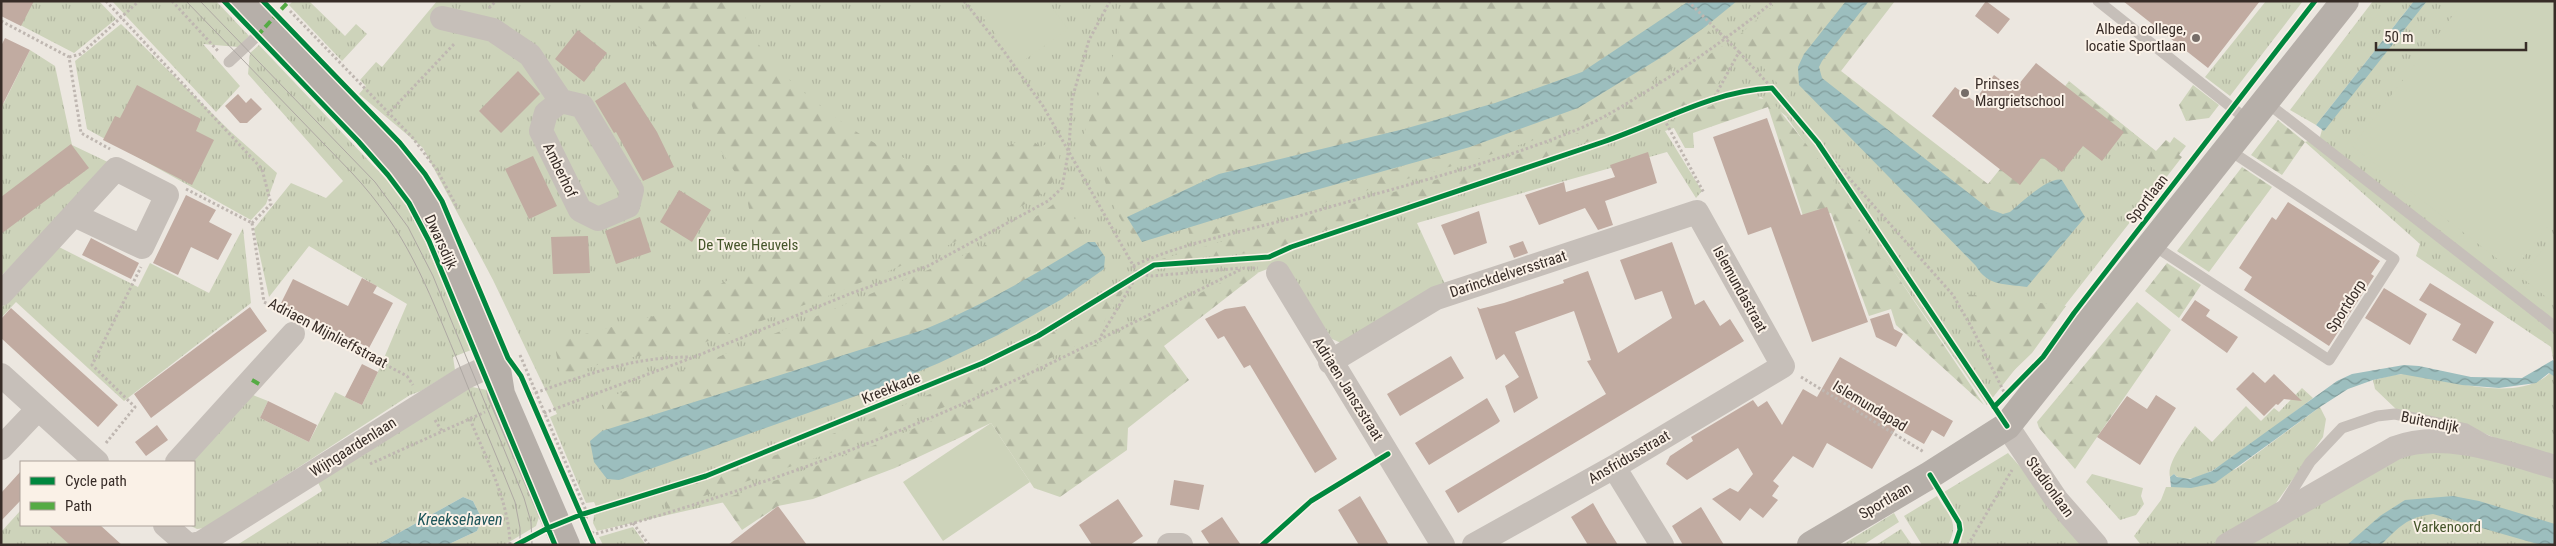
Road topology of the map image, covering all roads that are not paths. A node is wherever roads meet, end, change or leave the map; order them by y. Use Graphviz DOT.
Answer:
graph roads {
  1 [pos="245,1"];
  2 [pos="2098,1"];
  3 [pos="2345,1"];
  4 [pos="442,18"];
  5 [pos="257,36"];
  6 [pos="229,62"];
  7 [pos="561,101"];
  8 [pos="2258,112"];
  9 [pos="2229,150"];
  10 [pos="1697,212"];
  11 [pos="74,215"];
  12 [pos="2153,245"];
  13 [pos="1278,273"];
  14 [pos="1,294"];
  15 [pos="298,325"];
  16 [pos="2555,327"];
  17 [pos="1330,362"];
  18 [pos="496,363"];
  19 [pos="1784,366"];
  20 [pos="1,375"];
  21 [pos="38,409"];
  22 [pos="2001,417"];
  23 [pos="1,448"];
  24 [pos="2502,452"];
  25 [pos="95,461"];
  26 [pos="178,461"];
  27 [pos="1614,467"];
  28 [pos="2555,467"];
  29 [pos="2277,516"];
  30 [pos="166,526"];
  31 [pos="583,530"];
  32 [pos="193,544"];
  33 [pos="1444,545"];
  34 [pos="1474,545"];
  35 [pos="1662,545"];
  36 [pos="1811,545"];
  37 [pos="2096,545"];
  38 [pos="2227,545"];
  1 -- 18 [label="street, Dwarsdijk"];
  2 -- 8 [label="lane"];
  3 -- 8 [label="street, Sportlaan"];
  4 -- 7 [label="street"];
  5 -- 6 [label="lane"];
  7 -- 7 [label="street, Amberhof"];
  8 -- 9 [label="street, Sportlaan"];
  8 -- 16 [label="lane"];
  9 -- 12 [label="street, Sportlaan"];
  9 -- 12 [label="lane, Sportdorp"];
  10 -- 17 [label="street, Darinckdelversstraat"];
  10 -- 19 [label="street, Islemundastraat"];
  11 -- 11 [label="street"];
  11 -- 14 [label="street"];
  12 -- 22 [label="street, Sportlaan"];
  13 -- 17 [label="street, Adriaen Janszstraat"];
  15 -- 26 [label="street, Adriaen Mijnlieffstraat"];
  17 -- 33 [label="street, Adriaen Janszstraat"];
  18 -- 31 [label="street, Dwarsdijk"];
  18 -- 32 [label="street, Wijngaardenlaan"];
  19 -- 27 [label="street, Ansfridusstraat"];
  20 -- 21 [label="street"];
  21 -- 23 [label="street"];
  21 -- 25 [label="street"];
  22 -- 36 [label="street, Sportlaan"];
  22 -- 37 [label="street, Stadionlaan"];
  24 -- 28 [label="street, Buitendijk"];
  24 -- 29 [label="street, Buitendijk"];
  24 -- 29 [label="lane, Buitendijk"];
  27 -- 34 [label="street, Ansfridusstraat"];
  27 -- 35 [label="street"];
  29 -- 38 [label="street, Buitendijk"];
  30 -- 32 [label="street"];
}
